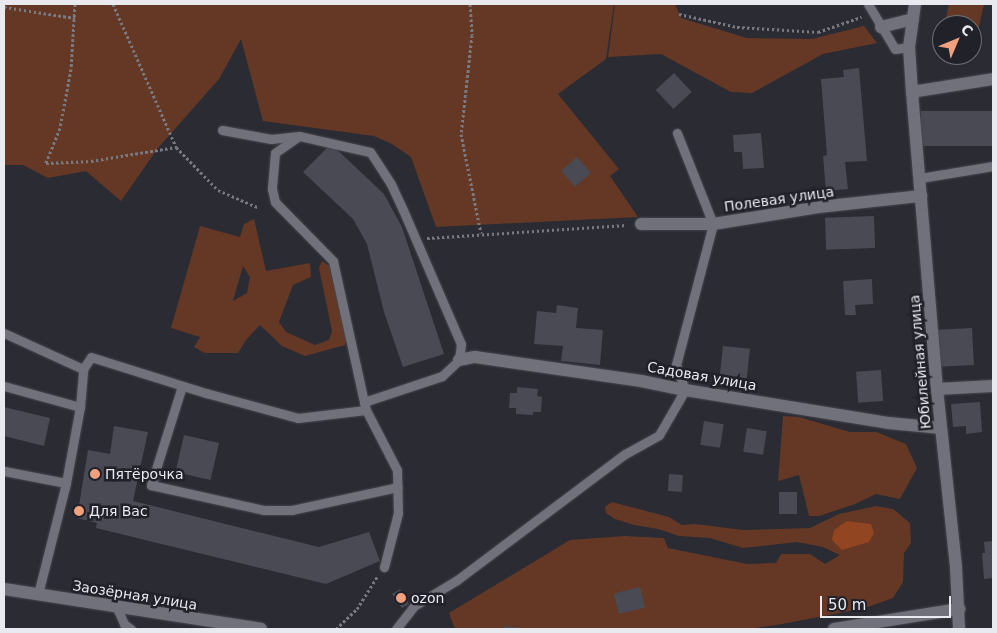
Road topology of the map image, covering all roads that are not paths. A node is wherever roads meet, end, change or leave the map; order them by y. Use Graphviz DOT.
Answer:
graph roads {
  1 [pos="868,4"];
  2 [pos="915,4"];
  3 [pos="913,19"];
  4 [pos="881,27"];
  5 [pos="909,47"];
  6 [pos="993,79"];
  7 [pos="912,92"];
  8 [pos="222,130"];
  9 [pos="677,133"];
  10 [pos="299,136"];
  11 [pos="993,166"];
  12 [pos="920,178"];
  13 [pos="920,196"];
  14 [pos="641,224"];
  15 [pos="713,224"];
  16 [pos="4,333"];
  17 [pos="458,360"];
  18 [pos="83,369"];
  19 [pos="4,386"];
  20 [pos="182,386"];
  21 [pos="993,386"];
  22 [pos="937,389"];
  23 [pos="685,390"];
  24 [pos="365,406"];
  25 [pos="80,407"];
  26 [pos="941,428"];
  27 [pos="4,470"];
  28 [pos="66,483"];
  29 [pos="398,487"];
  30 [pos="384,567"];
  31 [pos="4,589"];
  32 [pos="38,594"];
  33 [pos="117,608"];
  34 [pos="959,609"];
  35 [pos="131,629"];
  36 [pos="261,629"];
  37 [pos="396,629"];
  38 [pos="834,629"];
  39 [pos="959,629"];
  1 -- 4 [label="lane"];
  2 -- 3 [label="street, Юбилейная улица"];
  3 -- 4 [label="street"];
  3 -- 5 [label="street, Юбилейная улица"];
  4 -- 5 [label="lane"];
  5 -- 7 [label="street, Юбилейная улица"];
  6 -- 7 [label="street"];
  7 -- 12 [label="street, Юбилейная улица"];
  8 -- 10 [label="lane"];
  9 -- 15 [label="lane"];
  10 -- 17 [label="lane"];
  10 -- 24 [label="lane"];
  11 -- 12 [label="lane"];
  12 -- 13 [label="street, Юбилейная улица"];
  13 -- 15 [label="street, Полевая улица"];
  13 -- 22 [label="street, Юбилейная улица"];
  14 -- 15 [label="street, Полевая улица"];
  15 -- 23 [label="lane"];
  16 -- 18 [label="lane"];
  17 -- 23 [label="street, Садовая улица"];
  17 -- 24 [label="lane"];
  18 -- 20 [label="lane"];
  18 -- 25 [label="lane"];
  19 -- 25 [label="lane"];
  20 -- 24 [label="lane"];
  20 -- 29 [label="lane"];
  21 -- 22 [label="street"];
  22 -- 26 [label="street, Юбилейная улица"];
  23 -- 26 [label="street, Садовая улица"];
  23 -- 37 [label="lane"];
  24 -- 29 [label="lane"];
  25 -- 28 [label="lane"];
  26 -- 34 [label="street, Юбилейная улица"];
  27 -- 28 [label="lane"];
  28 -- 32 [label="lane"];
  29 -- 30 [label="lane"];
  31 -- 32 [label="street, Заозёрная улица"];
  32 -- 33 [label="street, Заозёрная улица"];
  33 -- 35 [label="lane"];
  33 -- 36 [label="street, Заозёрная улица"];
  34 -- 38 [label="street"];
  34 -- 39 [label="street, Юбилейная улица"];
}
